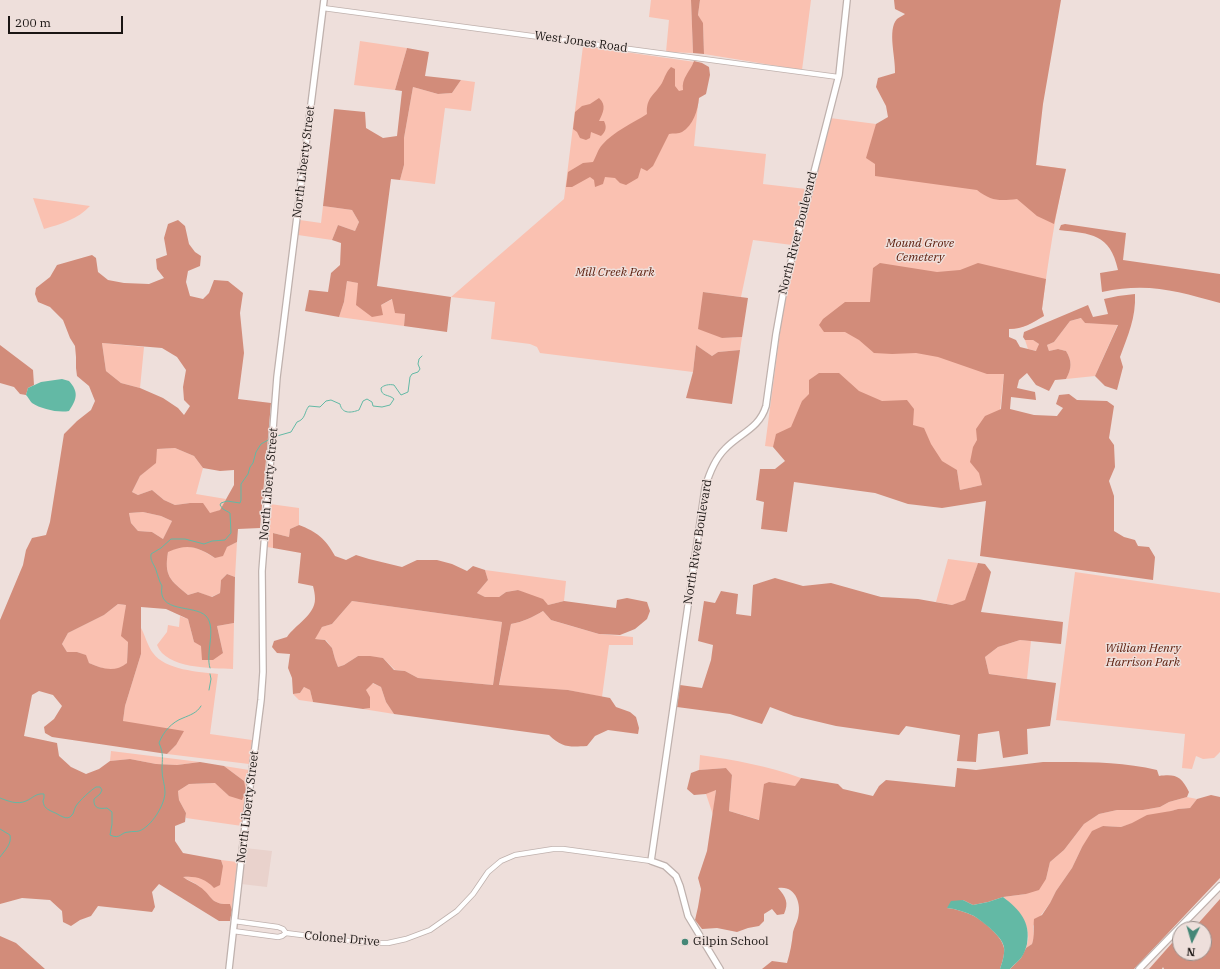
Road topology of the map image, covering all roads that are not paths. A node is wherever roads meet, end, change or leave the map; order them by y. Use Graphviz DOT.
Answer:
graph roads {
  1 [pos="324,0"];
  2 [pos="847,0"];
  3 [pos="323,8"];
  4 [pos="838,77"];
  5 [pos="651,861"];
  6 [pos="1220,886"];
  7 [pos="234,921"];
  8 [pos="233,931"];
  9 [pos="286,933"];
  10 [pos="229,969"];
  11 [pos="720,969"];
  12 [pos="1139,969"];
  1 -- 3 [label="main road, North Liberty Street"];
  2 -- 4 [label="main road, North River Boulevard"];
  3 -- 4 [label="street, West Jones Road"];
  3 -- 7 [label="main road, North Liberty Street"];
  4 -- 5 [label="main road, North River Boulevard"];
  5 -- 9 [label="street, Colonel Drive"];
  5 -- 11 [label="main road"];
  6 -- 12 [label="main road"];
  7 -- 8 [label="main road, North Liberty Street"];
  7 -- 9 [label="street, Colonel Drive"];
  8 -- 9 [label="street, Colonel Drive"];
  8 -- 10 [label="main road, North Liberty Street"];
}
